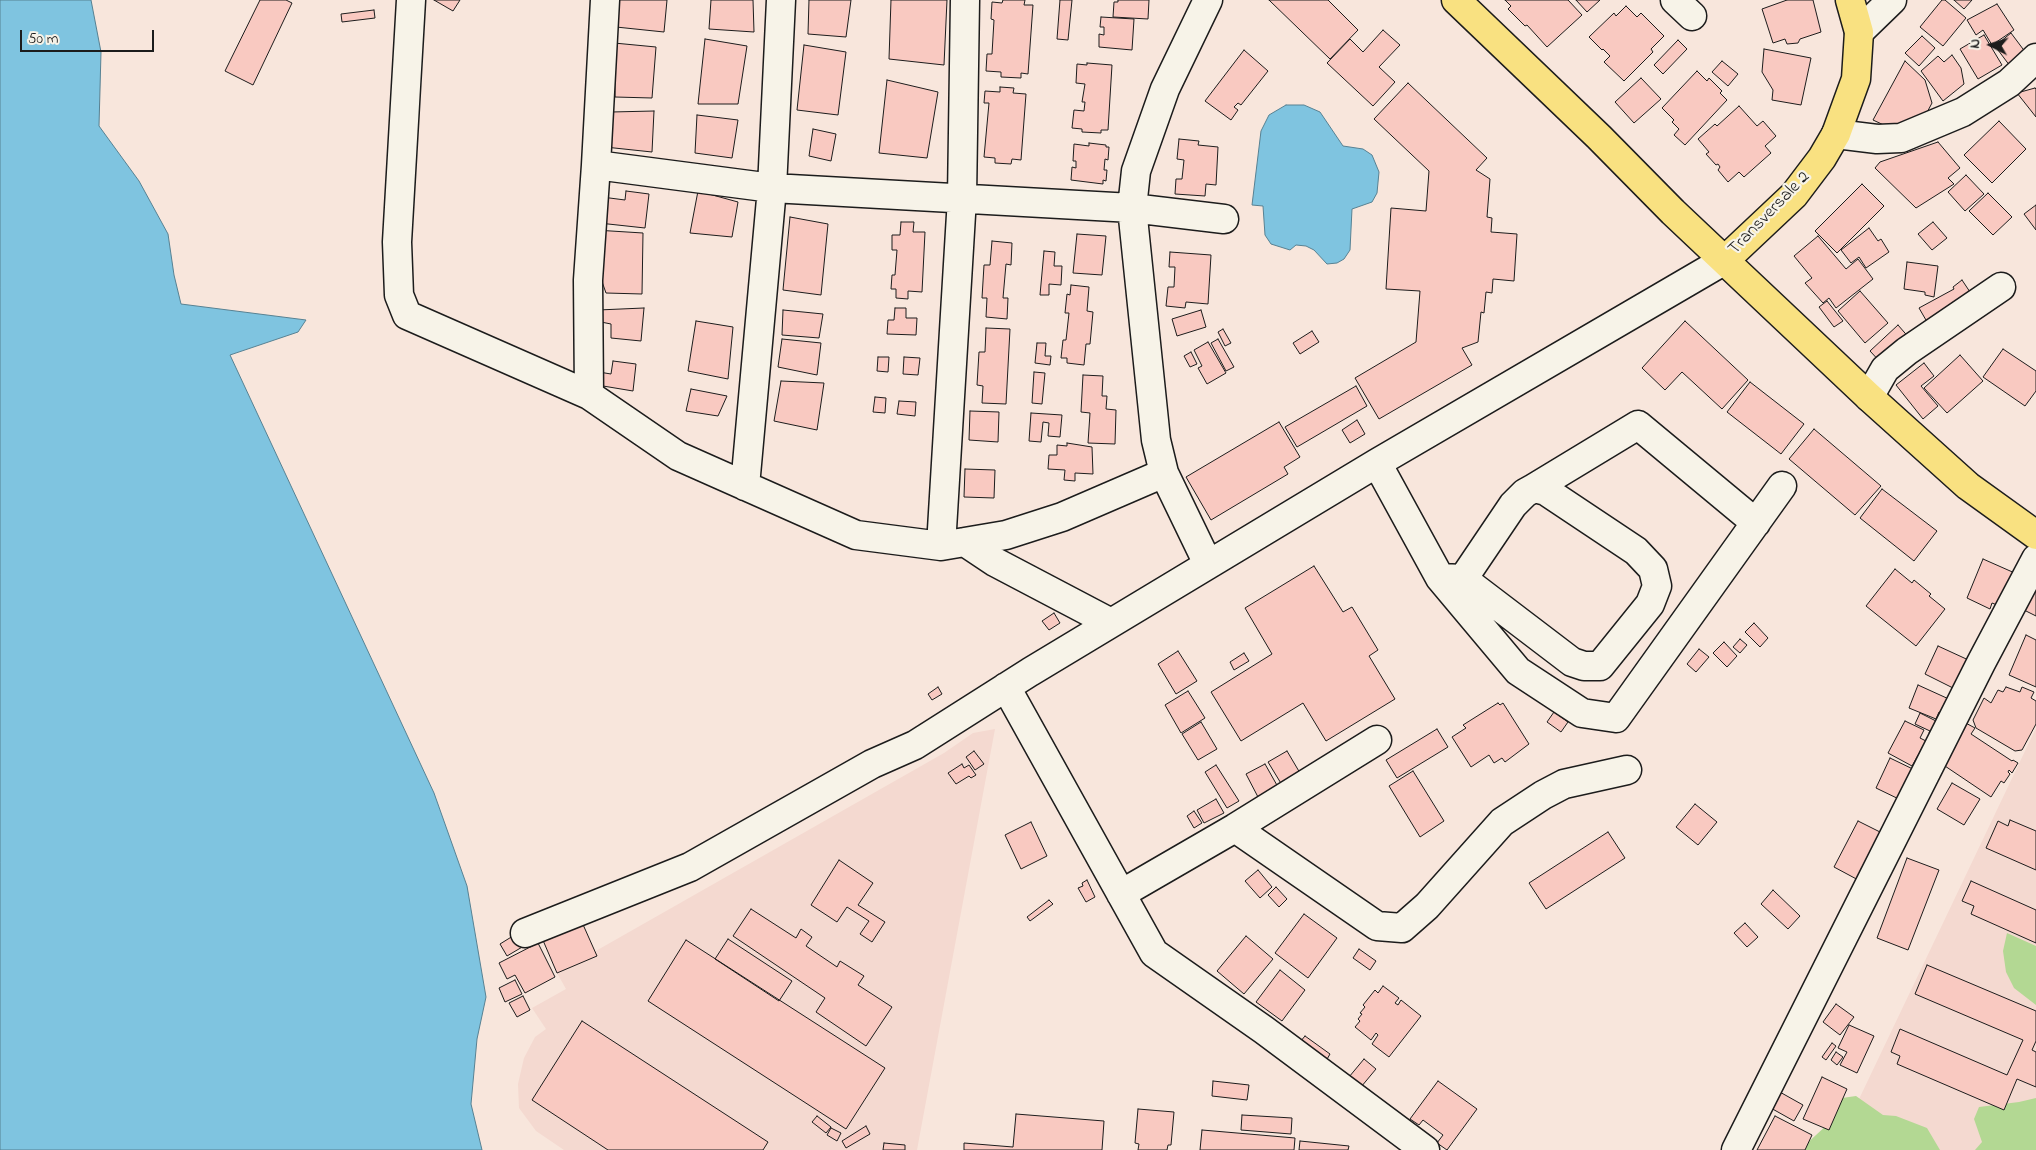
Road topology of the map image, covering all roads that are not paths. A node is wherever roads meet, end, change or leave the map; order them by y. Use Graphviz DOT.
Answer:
graph roads {
  1 [pos="411,0"];
  2 [pos="605,0"];
  3 [pos="781,0"];
  4 [pos="965,0"];
  5 [pos="1208,0"];
  6 [pos="1456,0"];
  7 [pos="1850,0"];
  8 [pos="1892,0"];
  9 [pos="1859,32"];
  10 [pos="2036,58"];
  11 [pos="1836,134"];
  12 [pos="596,165"];
  13 [pos="772,188"];
  14 [pos="962,198"];
  15 [pos="1132,208"];
  16 [pos="1224,220"];
  17 [pos="1725,260"];
  18 [pos="2001,287"];
  19 [pos="588,395"];
  20 [pos="1869,397"];
  21 [pos="1378,463"];
  22 [pos="1164,472"];
  23 [pos="745,486"];
  24 [pos="1782,486"];
  25 [pos="1534,488"];
  26 [pos="1756,523"];
  27 [pos="2036,535"];
  28 [pos="953,544"];
  29 [pos="2036,559"];
  30 [pos="1208,564"];
  31 [pos="1452,578"];
  32 [pos="1658,586"];
  33 [pos="1694,608"];
  34 [pos="1111,623"];
  35 [pos="1006,687"];
  36 [pos="1377,740"];
  37 [pos="1627,770"];
  38 [pos="1235,828"];
  39 [pos="1121,894"];
  40 [pos="525,933"];
  41 [pos="1396,1140"];
  42 [pos="1425,1150"];
  43 [pos="1736,1150"];
  1 -- 19 [label="street"];
  2 -- 12 [label="street"];
  3 -- 13 [label="street"];
  4 -- 14 [label="street"];
  5 -- 15 [label="street"];
  6 -- 17 [label="main road"];
  7 -- 9 [label="main road, Transversale 2"];
  8 -- 9 [label="street"];
  9 -- 11 [label="main road, Transversale 2"];
  10 -- 11 [label="street"];
  11 -- 17 [label="main road, Transversale 2"];
  12 -- 13 [label="street"];
  12 -- 19 [label="street"];
  13 -- 14 [label="street"];
  13 -- 23 [label="street"];
  14 -- 15 [label="street"];
  14 -- 28 [label="street"];
  15 -- 16 [label="street"];
  15 -- 22 [label="street"];
  17 -- 20 [label="main road"];
  17 -- 21 [label="street"];
  18 -- 20 [label="street"];
  19 -- 23 [label="street"];
  20 -- 27 [label="main road"];
  21 -- 30 [label="street"];
  21 -- 31 [label="street"];
  22 -- 28 [label="street"];
  22 -- 30 [label="street"];
  23 -- 28 [label="street"];
  24 -- 26 [label="street"];
  25 -- 26 [label="street"];
  25 -- 31 [label="street"];
  25 -- 32 [label="street"];
  26 -- 33 [label="street"];
  28 -- 34 [label="street"];
  29 -- 43 [label="street"];
  30 -- 34 [label="street"];
  31 -- 32 [label="street"];
  31 -- 33 [label="street"];
  32 -- 33 [label="street"];
  34 -- 35 [label="street"];
  35 -- 39 [label="street"];
  35 -- 40 [label="street"];
  36 -- 38 [label="street"];
  37 -- 38 [label="street"];
  38 -- 39 [label="street"];
  39 -- 41 [label="street"];
  41 -- 42 [label="street"];
}
